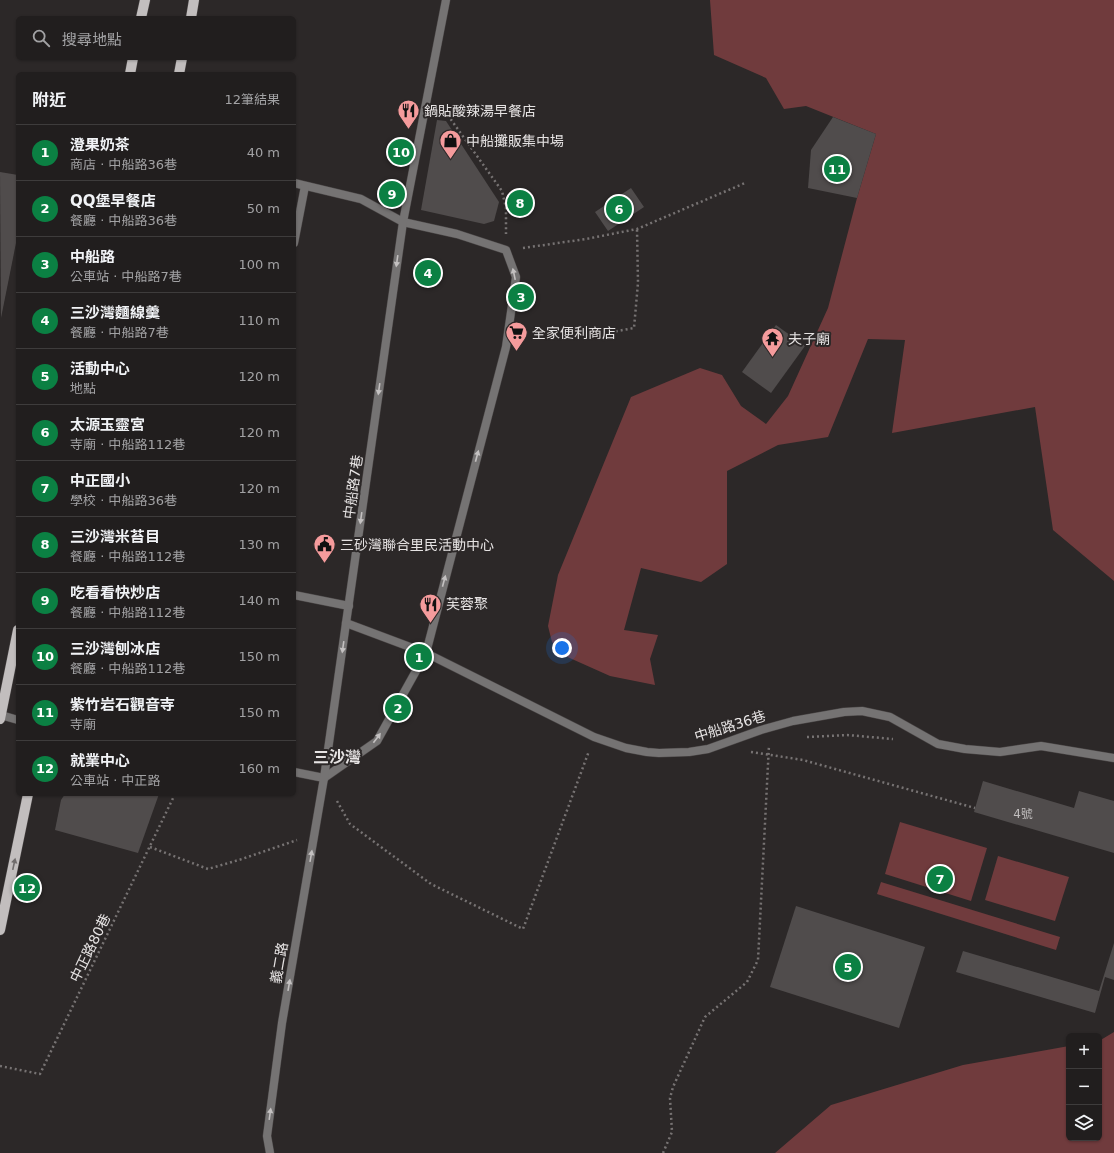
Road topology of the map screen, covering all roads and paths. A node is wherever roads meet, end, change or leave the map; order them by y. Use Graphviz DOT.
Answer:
graph roads {
  1 [pos="145,0"];
  2 [pos="194,0"];
  3 [pos="446,0"];
  4 [pos="141,16"];
  5 [pos="190,16"];
  6 [pos="133,60"];
  7 [pos="182,60"];
  8 [pos="130,72"];
  9 [pos="179,72"];
  10 [pos="428,88"];
  11 [pos="745,183"];
  12 [pos="296,184"];
  13 [pos="305,186"];
  14 [pos="403,222"];
  15 [pos="637,229"];
  16 [pos="296,233"];
  17 [pos="506,250"];
  18 [pos="601,334"];
  19 [pos="296,595"];
  20 [pos="349,606"];
  21 [pos="346,623"];
  22 [pos="16,640"];
  23 [pos="426,653"];
  24 [pos="0,717"];
  25 [pos="16,720"];
  26 [pos="594,736"];
  27 [pos="800,737"];
  28 [pos="899,739"];
  29 [pos="770,742"];
  30 [pos="768,754"];
  31 [pos="1114,758"];
  32 [pos="296,772"];
  33 [pos="324,778"];
  34 [pos="28,796"];
  35 [pos="174,796"];
  36 [pos="975,808"];
  37 [pos="315,834"];
  38 [pos="150,847"];
  39 [pos="0,930"];
  40 [pos="0,1066"];
  41 [pos="270,1153"];
  42 [pos="663,1153"];
  1 -- 4 [label="main road"];
  2 -- 5 [label="main road"];
  3 -- 10 [label="street, 中船路7巷"];
  6 -- 8 [label="main road"];
  7 -- 9 [label="main road"];
  10 -- 14 [label="street, 中船路7巷"];
  10 -- 17 [label="path"];
  11 -- 15 [label="path"];
  12 -- 13 [label="street"];
  13 -- 14 [label="street"];
  13 -- 16 [label="street"];
  14 -- 17 [label="street"];
  14 -- 20 [label="street, 中船路7巷, one-way"];
  15 -- 17 [label="path"];
  15 -- 18 [label="path"];
  23 -- 17 [label="street, one-way"];
  19 -- 20 [label="street"];
  20 -- 21 [label="street, 中船路7巷"];
  21 -- 23 [label="street, 中船路36巷"];
  21 -- 33 [label="street, 中船路7巷, one-way"];
  22 -- 24 [label="main road"];
  23 -- 26 [label="street, 中船路36巷"];
  33 -- 23 [label="street, one-way"];
  24 -- 25 [label="street"];
  26 -- 31 [label="street, 中船路36巷"];
  26 -- 33 [label="path"];
  27 -- 28 [label="path"];
  29 -- 30 [label="path"];
  30 -- 36 [label="path"];
  30 -- 42 [label="path"];
  32 -- 33 [label="street"];
  33 -- 37 [label="street, 義二路"];
  39 -- 34 [label="main road, one-way"];
  35 -- 38 [label="path, 中正路80巷"];
  37 -- 38 [label="path"];
  41 -- 37 [label="street, 義二路, one-way"];
  38 -- 40 [label="path, 中正路80巷"];
}
